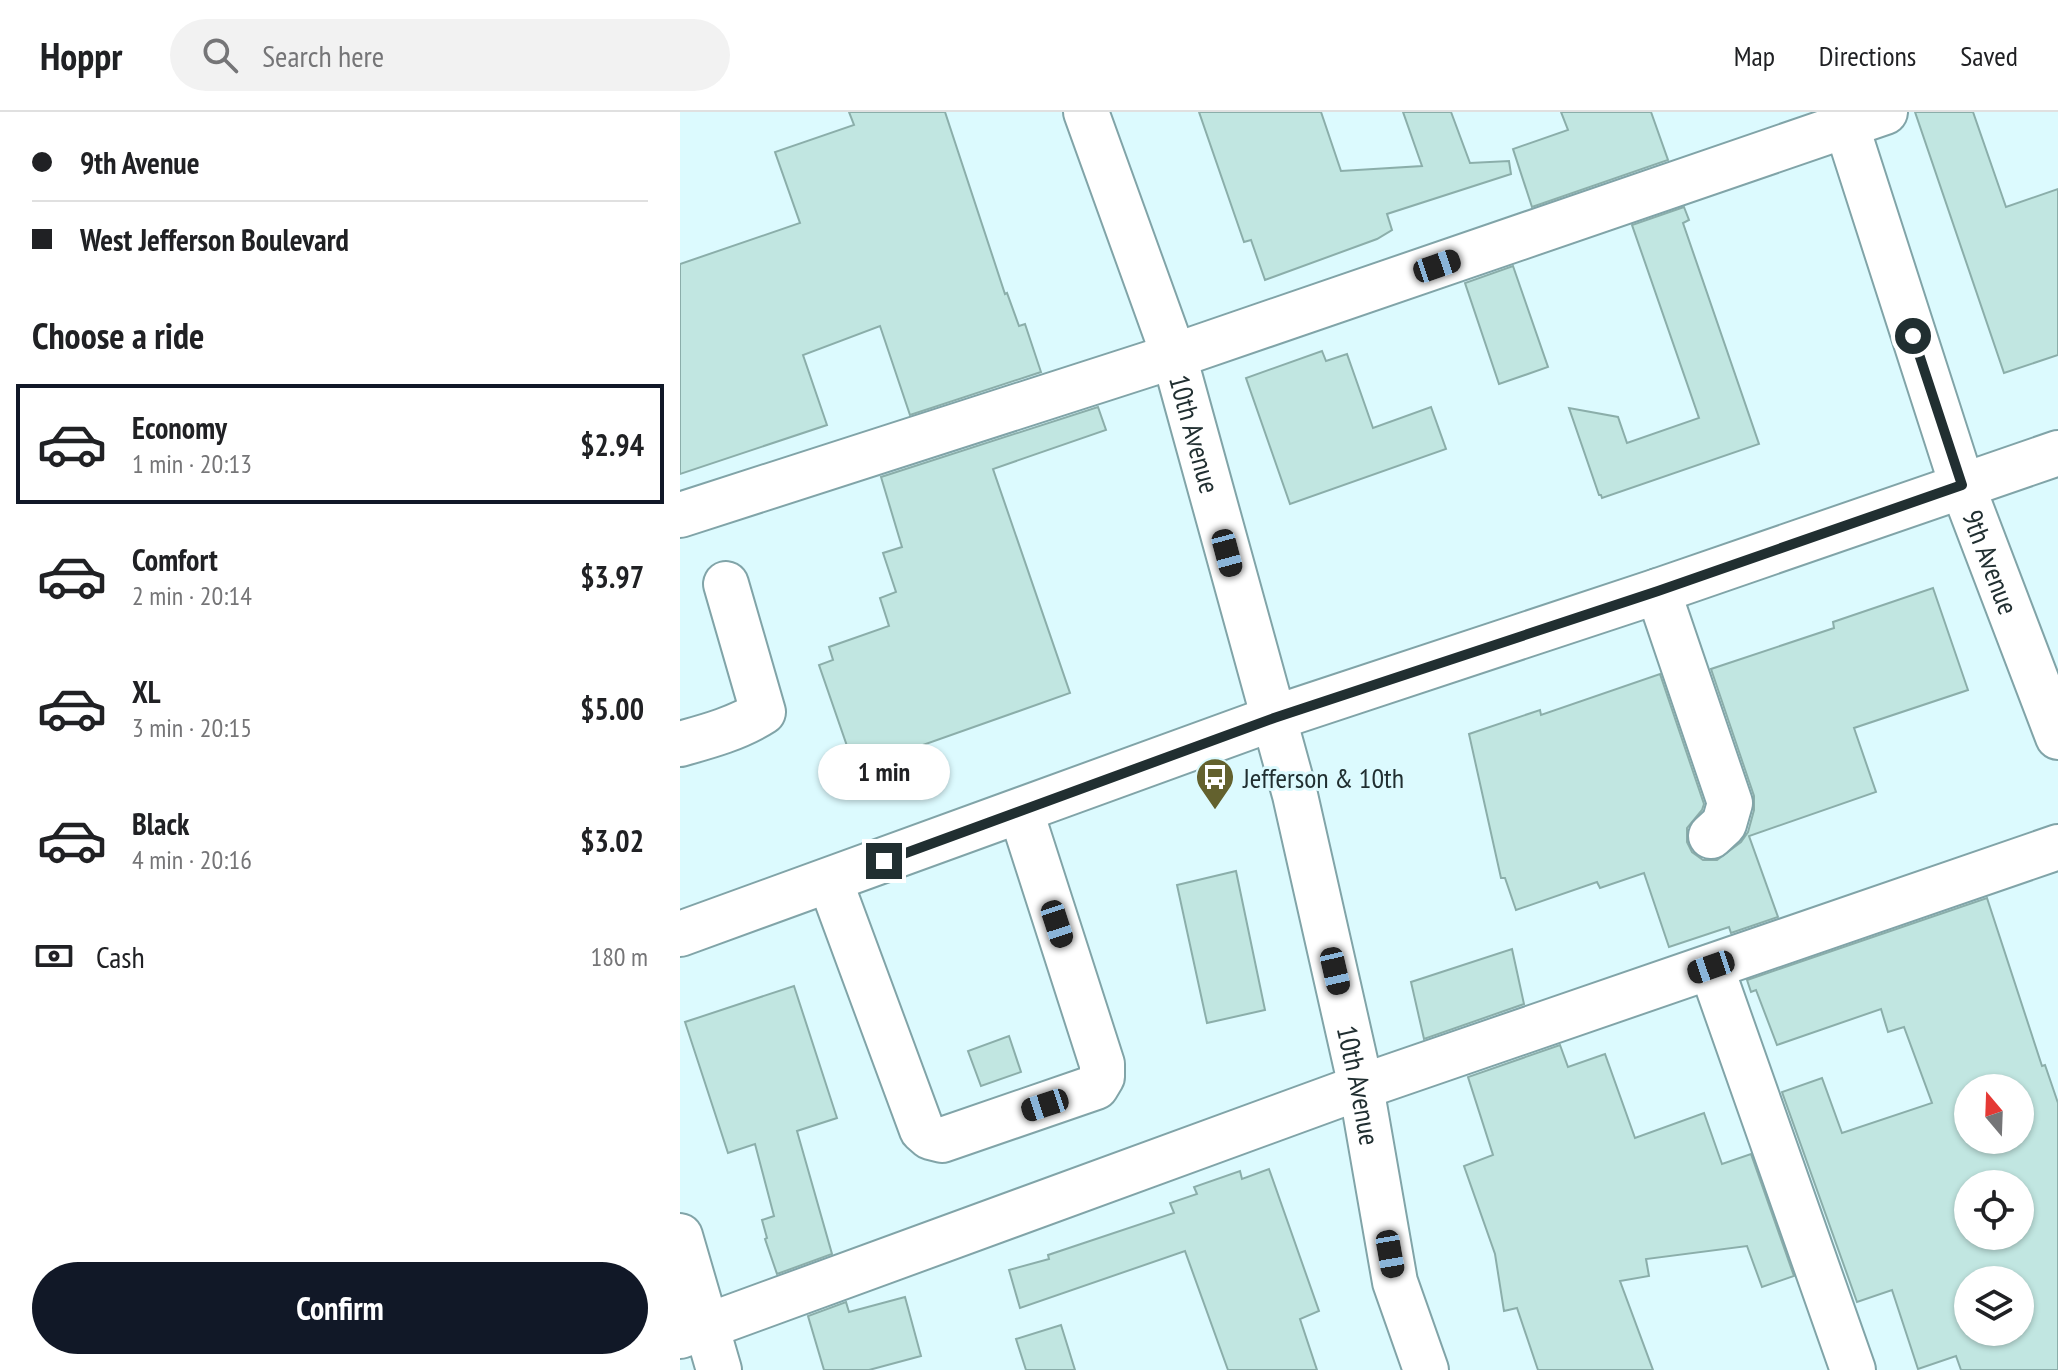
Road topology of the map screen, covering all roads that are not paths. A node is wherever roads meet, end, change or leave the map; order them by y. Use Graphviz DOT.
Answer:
graph roads {
  1 [pos="1086,112"];
  2 [pos="1858,116"];
  3 [pos="1174,356"];
  4 [pos="2058,453"];
  5 [pos="1962,485"];
  6 [pos="680,515"];
  7 [pos="726,584"];
  8 [pos="1658,591"];
  9 [pos="1274,718"];
  10 [pos="2058,737"];
  11 [pos="680,744"];
  12 [pos="1021,812"];
  13 [pos="1711,836"];
  14 [pos="2058,847"];
  15 [pos="830,881"];
  16 [pos="680,934"];
  17 [pos="1711,967"];
  18 [pos="1361,1087"];
  19 [pos="680,1236"];
  20 [pos="694,1331"];
  21 [pos="719,1370"];
  22 [pos="1426,1370"];
  23 [pos="1853,1370"];
  1 -- 3 [label="street, 10th Avenue"];
  2 -- 3 [label="street"];
  2 -- 5 [label="street, 9th Avenue"];
  3 -- 6 [label="street"];
  3 -- 9 [label="street, 10th Avenue"];
  4 -- 5 [label="street"];
  5 -- 8 [label="street"];
  5 -- 10 [label="street, 9th Avenue"];
  7 -- 11 [label="street"];
  8 -- 9 [label="street"];
  8 -- 13 [label="street"];
  9 -- 12 [label="street"];
  9 -- 18 [label="street, 10th Avenue"];
  12 -- 15 [label="street"];
  12 -- 15 [label="street"];
  14 -- 17 [label="street"];
  15 -- 16 [label="street"];
  17 -- 18 [label="street"];
  17 -- 23 [label="street"];
  18 -- 20 [label="street"];
  18 -- 22 [label="street, 10th Avenue"];
  19 -- 20 [label="street"];
  20 -- 21 [label="street"];
}
